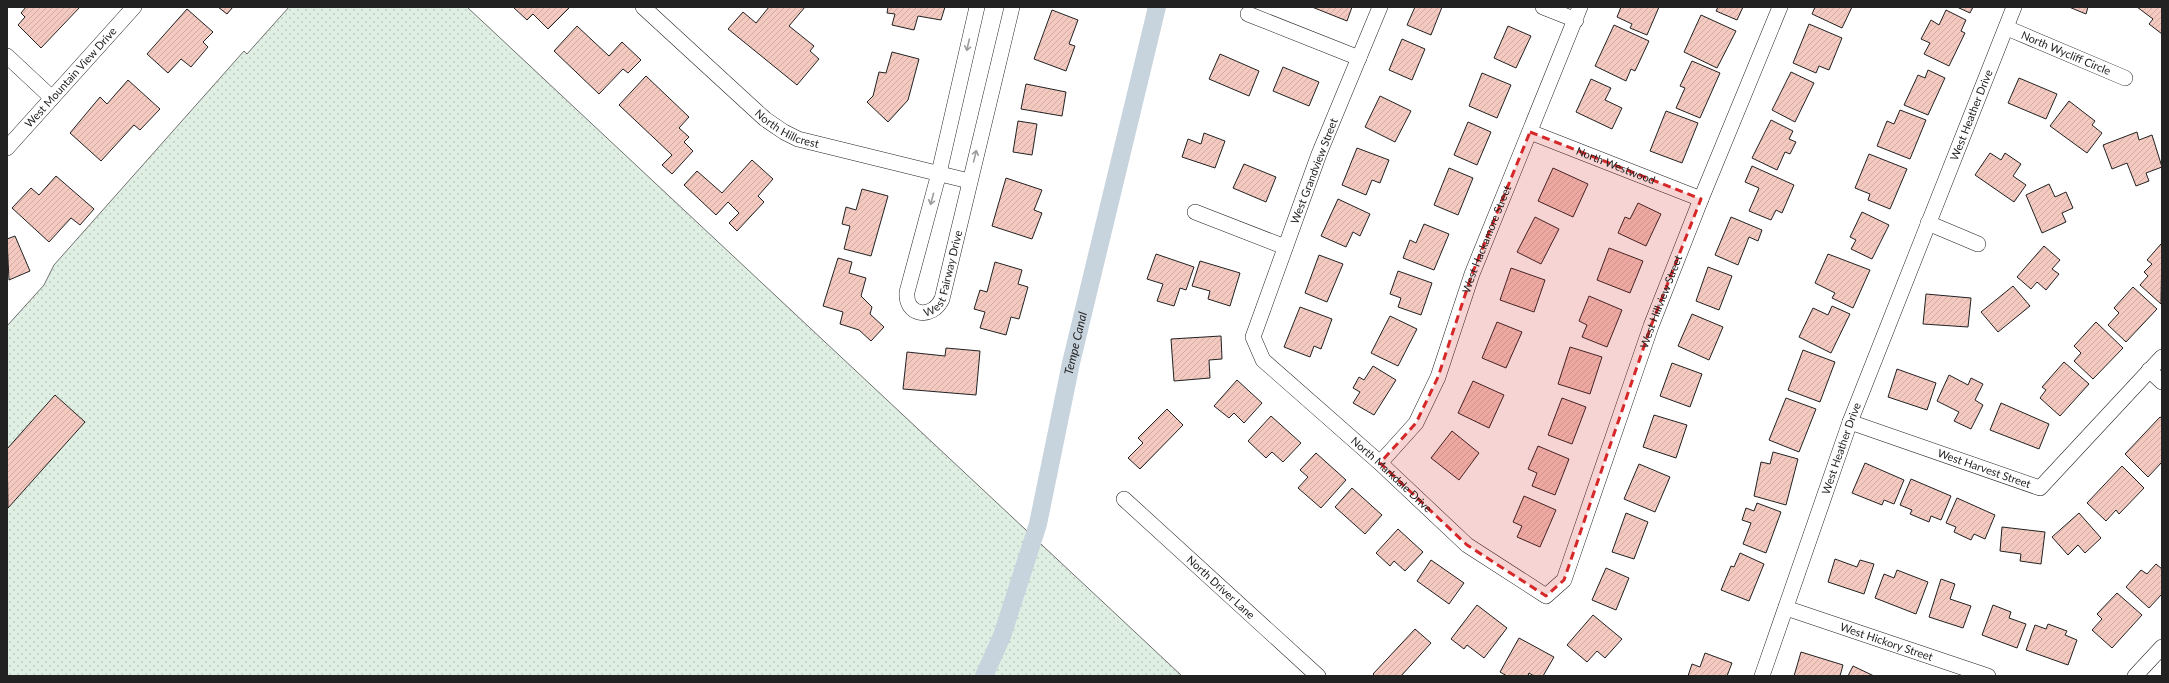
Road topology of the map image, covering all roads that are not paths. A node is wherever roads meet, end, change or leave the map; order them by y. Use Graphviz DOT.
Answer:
graph roads {
  1 [pos="134,7"];
  2 [pos="643,7"];
  3 [pos="977,7"];
  4 [pos="1012,7"];
  5 [pos="1380,7"];
  6 [pos="1543,7"];
  7 [pos="1780,7"];
  8 [pos="2014,7"];
  9 [pos="1578,13"];
  10 [pos="1248,14"];
  11 [pos="2007,28"];
  12 [pos="7,56"];
  13 [pos="1358,58"];
  14 [pos="2125,78"];
  15 [pos="52,98"];
  16 [pos="1530,132"];
  17 [pos="7,148"];
  18 [pos="938,173"];
  19 [pos="969,181"];
  20 [pos="1701,199"];
  21 [pos="1195,212"];
  22 [pos="1928,223"];
  23 [pos="1978,244"];
  24 [pos="1286,247"];
  25 [pos="1253,337"];
  26 [pos="2162,357"];
  27 [pos="2149,370"];
  28 [pos="2162,382"];
  29 [pos="1850,422"];
  30 [pos="1380,463"];
  31 [pos="1124,499"];
  32 [pos="1546,596"];
  33 [pos="1786,608"];
  34 [pos="2162,647"];
  35 [pos="1318,676"];
  36 [pos="1762,676"];
  37 [pos="1988,676"];
  38 [pos="2136,676"];
  1 -- 15 [label="street, West Mountain View Drive"];
  2 -- 18 [label="street, North Hillcrest"];
  3 -- 18 [label="street, West Fairway Drive, one-way"];
  19 -- 4 [label="street, West Fairway Drive, one-way"];
  5 -- 13 [label="street, West Grandview Street"];
  6 -- 9 [label="street"];
  7 -- 20 [label="street, West Hillview Street"];
  8 -- 11 [label="street, West Heather Drive"];
  9 -- 16 [label="street, West Hackamore Street"];
  10 -- 13 [label="street"];
  11 -- 14 [label="street, North Wycliff Circle"];
  11 -- 22 [label="street, West Heather Drive"];
  12 -- 15 [label="street"];
  13 -- 24 [label="street, West Grandview Street"];
  15 -- 17 [label="street, West Mountain View Drive"];
  16 -- 20 [label="street, North Westwood"];
  16 -- 30 [label="street, West Hackamore Street"];
  18 -- 19 [label="street, North Hillcrest"];
  18 -- 19 [label="street, West Fairway Drive, one-way"];
  20 -- 32 [label="street, West Hillview Street"];
  21 -- 24 [label="street"];
  22 -- 23 [label="street"];
  22 -- 29 [label="street, West Heather Drive"];
  24 -- 25 [label="street, West Grandview Street"];
  25 -- 30 [label="street, North Markdale Drive"];
  26 -- 27 [label="street, West Harvest Street"];
  27 -- 28 [label="street"];
  27 -- 29 [label="street, West Harvest Street"];
  29 -- 33 [label="street, West Heather Drive"];
  30 -- 32 [label="street, North Markdale Drive"];
  31 -- 35 [label="street, North Driver Lane"];
  33 -- 36 [label="street, West Heather Drive"];
  33 -- 37 [label="street, West Hickory Street"];
  34 -- 38 [label="street"];
}
